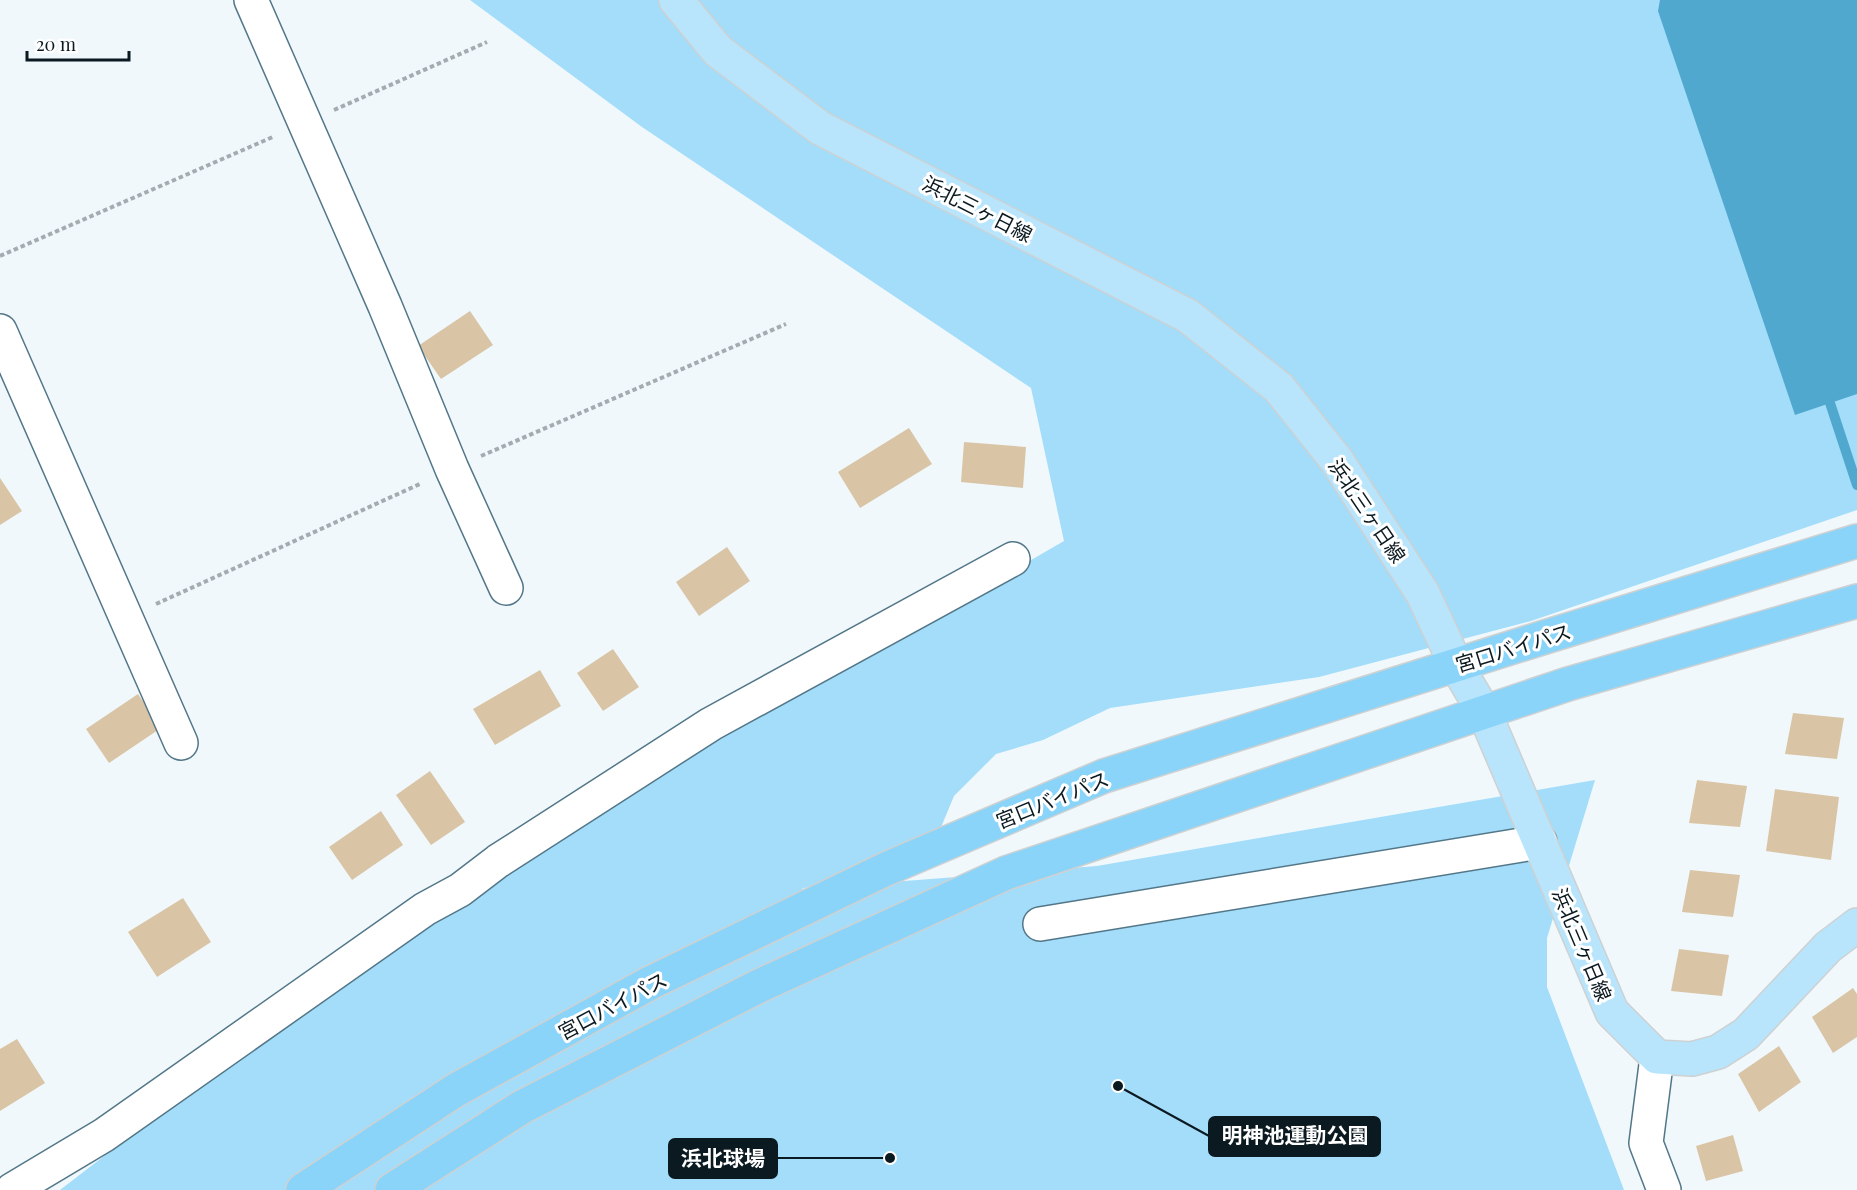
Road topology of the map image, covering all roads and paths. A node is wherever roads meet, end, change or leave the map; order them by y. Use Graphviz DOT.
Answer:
graph roads {
  1 [pos="251,0"];
  2 [pos="676,0"];
  3 [pos="487,42"];
  4 [pos="305,122"];
  5 [pos="0,256"];
  6 [pos="786,324"];
  7 [pos="0,331"];
  8 [pos="452,469"];
  9 [pos="1857,541"];
  10 [pos="1013,559"];
  11 [pos="506,588"];
  12 [pos="1857,601"];
  13 [pos="126,618"];
  14 [pos="1456,665"];
  15 [pos="1484,712"];
  16 [pos="180,743"];
  17 [pos="1540,842"];
  18 [pos="1040,924"];
  19 [pos="1857,925"];
  20 [pos="1657,1058"];
  21 [pos="12,1190"];
  22 [pos="303,1190"];
  23 [pos="392,1190"];
  24 [pos="1664,1190"];
  1 -- 4 [label="street"];
  2 -- 14 [label="main road, 浜北三ヶ日線"];
  3 -- 4 [label="path"];
  4 -- 5 [label="path"];
  4 -- 8 [label="street"];
  6 -- 8 [label="path"];
  7 -- 13 [label="street"];
  8 -- 11 [label="street"];
  8 -- 13 [label="path"];
  9 -- 14 [label="highway, 宮口バイパス"];
  10 -- 21 [label="street"];
  12 -- 15 [label="highway"];
  13 -- 16 [label="street"];
  14 -- 15 [label="main road, 浜北三ヶ日線"];
  14 -- 22 [label="highway, 宮口バイパス"];
  15 -- 17 [label="main road, 浜北三ヶ日線"];
  15 -- 23 [label="highway"];
  17 -- 18 [label="street"];
  17 -- 20 [label="main road, 浜北三ヶ日線"];
  19 -- 20 [label="main road"];
  20 -- 24 [label="street"];
}
